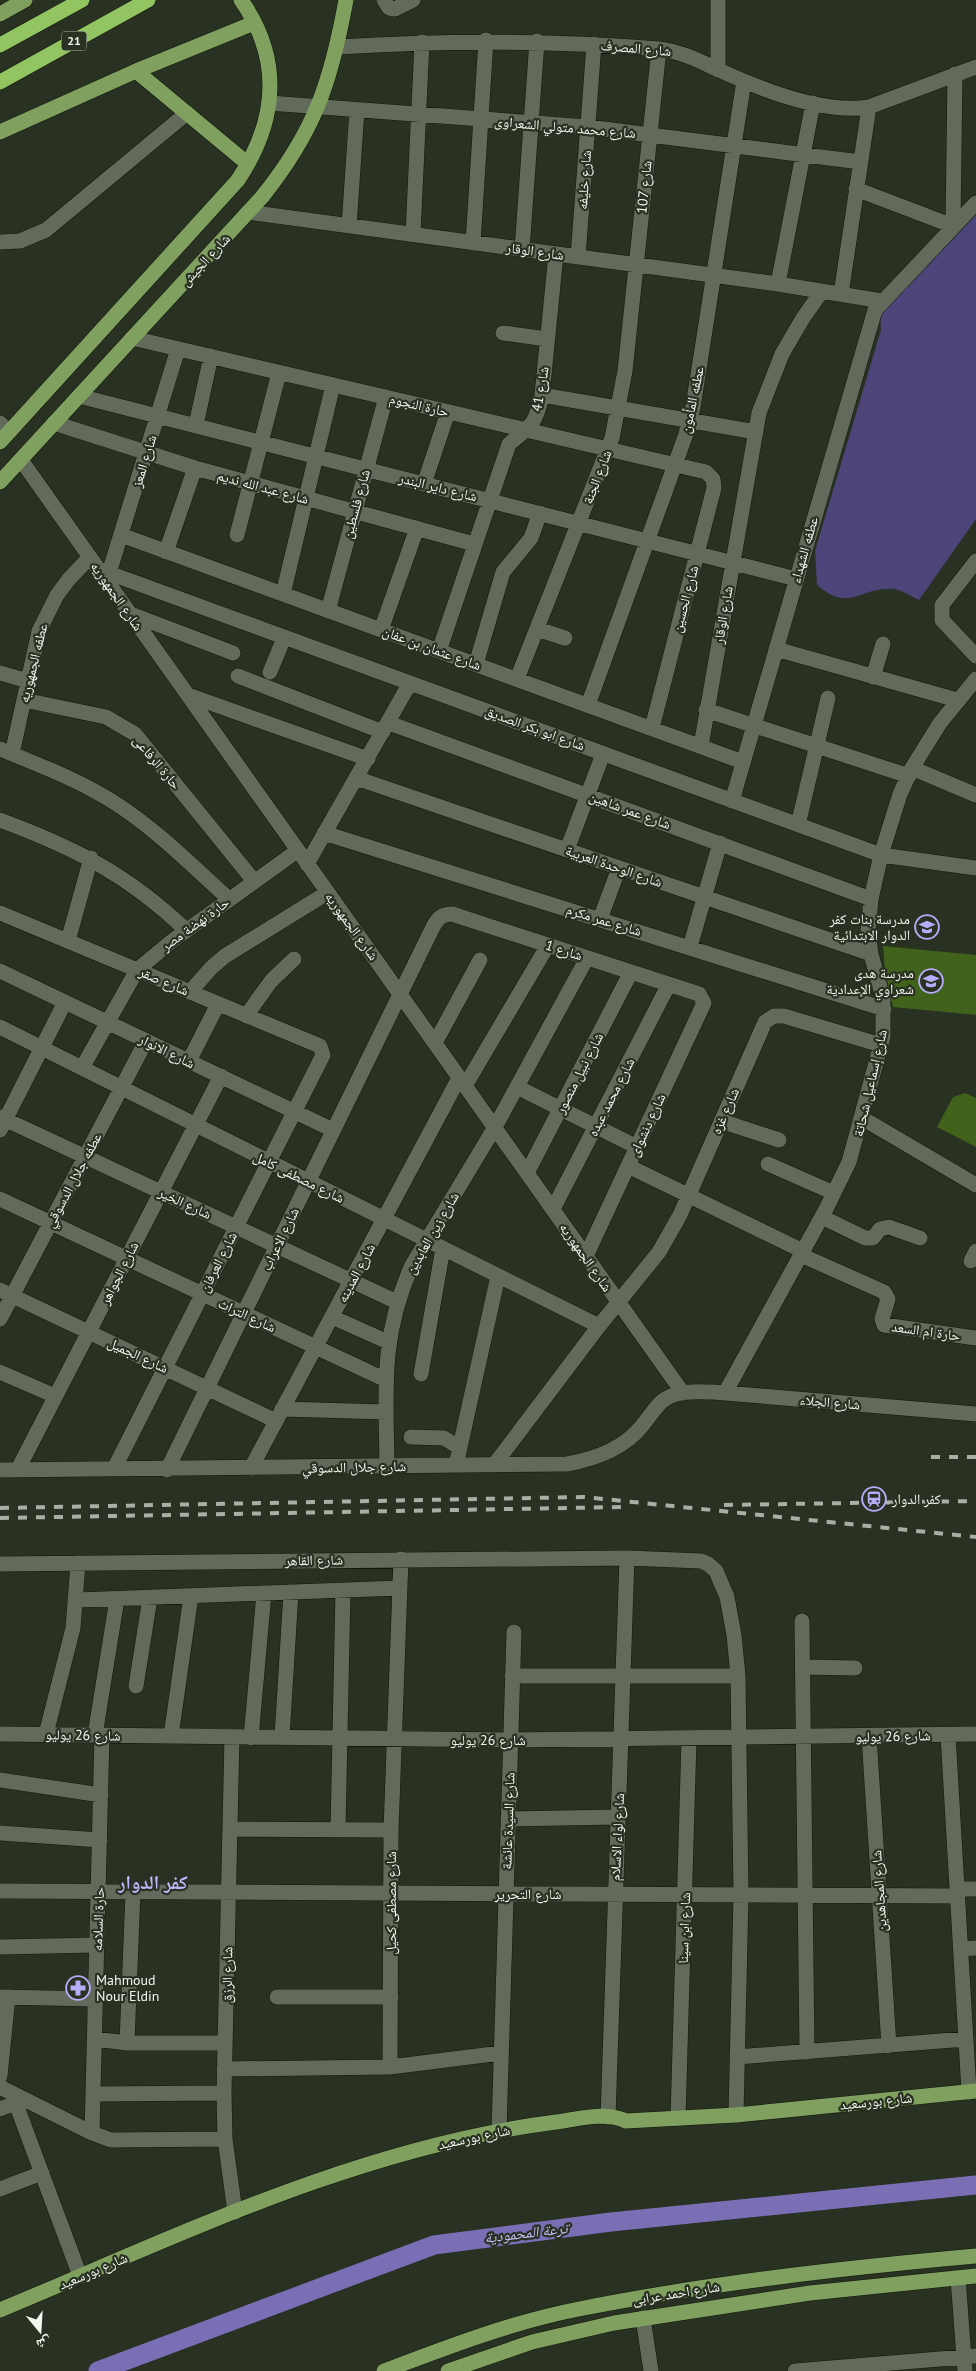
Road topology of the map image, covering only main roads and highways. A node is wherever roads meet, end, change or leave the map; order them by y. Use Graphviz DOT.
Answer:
graph roads {
  1 [pos="25,0"];
  2 [pos="82,0"];
  3 [pos="148,0"];
  4 [pos="241,0"];
  5 [pos="346,0"];
  6 [pos="0,14"];
  7 [pos="254,23"];
  8 [pos="0,46"];
  9 [pos="136,71"];
  10 [pos="0,82"];
  11 [pos="0,132"];
  12 [pos="248,164"];
  13 [pos="3,432"];
  14 [pos="0,482"];
  15 [pos="972,2091"];
  16 [pos="976,2256"];
  17 [pos="808,2272"];
  18 [pos="976,2276"];
  19 [pos="810,2293"];
  20 [pos="578,2309"];
  21 [pos="0,2310"];
  22 [pos="585,2328"];
  23 [pos="475,2367"];
  24 [pos="384,2371"];
  25 [pos="448,2371"];
  1 -- 6 [label="main road"];
  2 -- 8 [label="highway, 21"];
  3 -- 10 [label="highway, 21"];
  4 -- 7 [label="main road"];
  5 -- 14 [label="main road, شارع الجيش"];
  7 -- 9 [label="main road"];
  7 -- 12 [label="main road"];
  9 -- 11 [label="main road"];
  9 -- 12 [label="main road"];
  12 -- 13 [label="main road"];
  15 -- 21 [label="main road, شارع بورسعيد"];
  16 -- 17 [label="main road, شارع احمد عرابى"];
  17 -- 19 [label="main road"];
  17 -- 20 [label="main road, شارع احمد عرابى"];
  18 -- 19 [label="main road, شارع احمد عرابى"];
  19 -- 22 [label="main road, شارع احمد عرابى"];
  20 -- 22 [label="main road"];
  20 -- 24 [label="main road, شارع احمد عرابى"];
  22 -- 23 [label="main road, شارع احمد عرابى"];
  23 -- 25 [label="main road, شارع احمد عرابى"];
}
